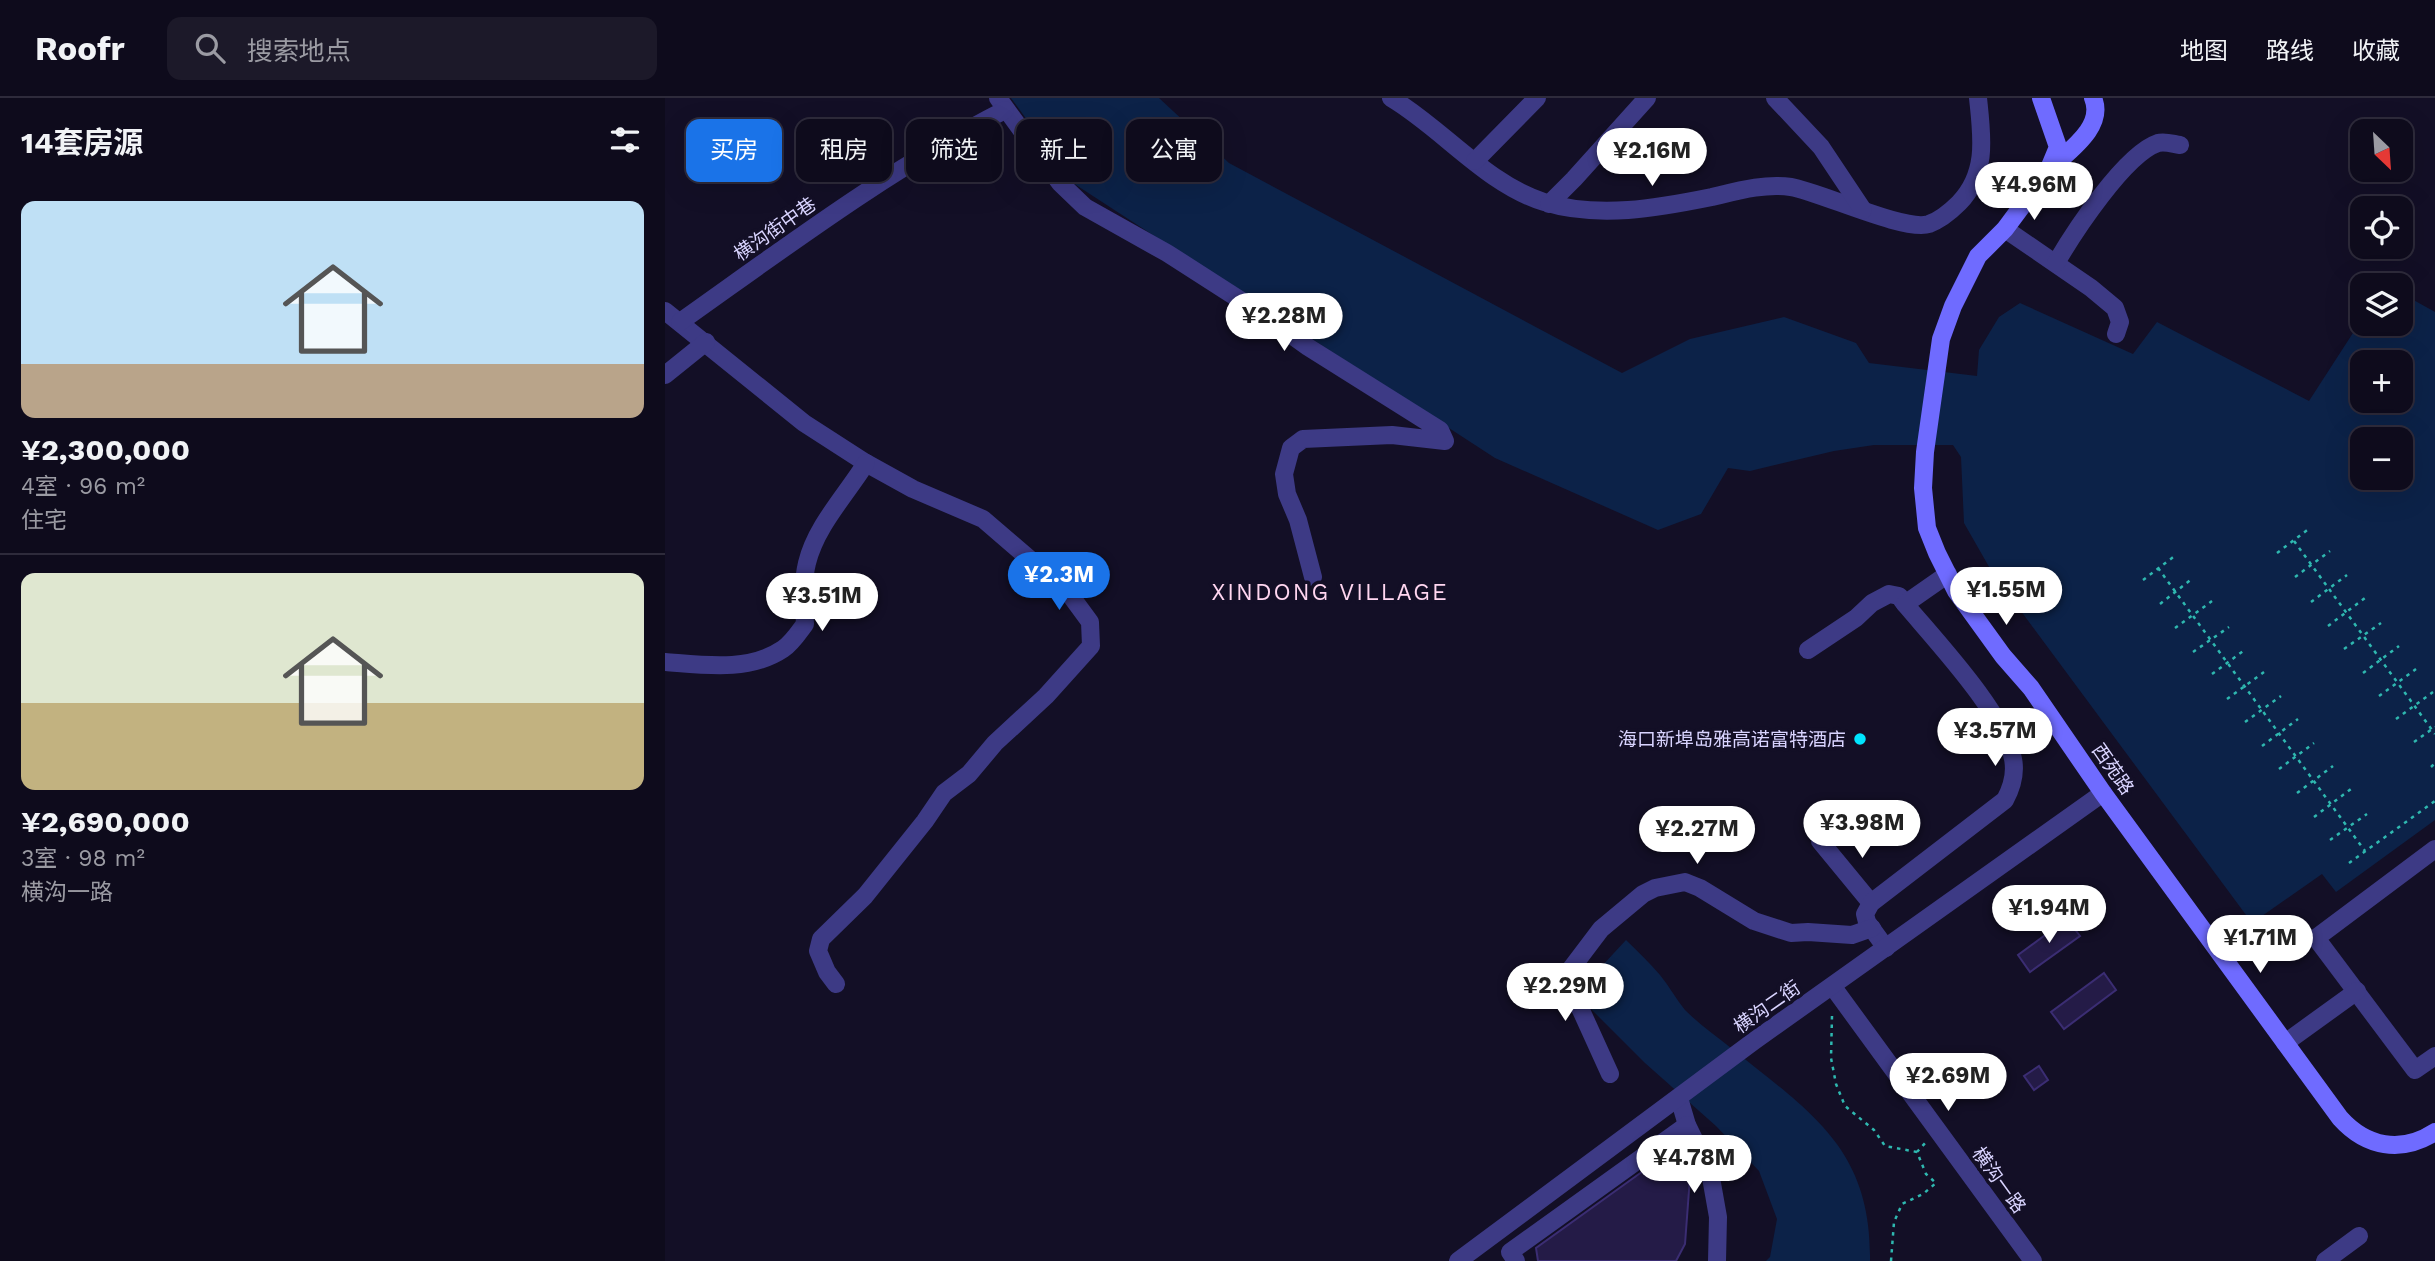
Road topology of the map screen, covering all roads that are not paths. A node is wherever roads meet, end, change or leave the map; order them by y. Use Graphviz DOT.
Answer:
graph roads {
  1 [pos="1391,98"];
  2 [pos="1537,98"];
  3 [pos="1647,98"];
  4 [pos="1775,98"];
  5 [pos="1978,98"];
  6 [pos="2041,98"];
  7 [pos="2093,98"];
  8 [pos="1001,104"];
  9 [pos="2180,145"];
  10 [pos="1475,161"];
  11 [pos="2048,171"];
  12 [pos="1549,204"];
  13 [pos="1863,210"];
  14 [pos="2005,229"];
  15 [pos="2056,264"];
  16 [pos="665,310"];
  17 [pos="680,322"];
  18 [pos="2116,334"];
  19 [pos="706,342"];
  20 [pos="665,375"];
  21 [pos="866,463"];
  22 [pos="1948,574"];
  23 [pos="1313,577"];
  24 [pos="1905,604"];
  25 [pos="1808,650"];
  26 [pos="665,662"];
  27 [pos="2103,793"];
  28 [pos="1820,841"];
  29 [pos="2435,849"];
  30 [pos="1871,903"];
  31 [pos="1871,928"];
  32 [pos="1886,948"];
  33 [pos="836,984"];
  34 [pos="1833,987"];
  35 [pos="2357,991"];
  36 [pos="2285,1043"];
  37 [pos="2435,1056"];
  38 [pos="1609,1074"];
  39 [pos="1679,1098"];
  40 [pos="1688,1125"];
  41 [pos="2435,1132"];
  42 [pos="1544,1197"];
  43 [pos="1559,1217"];
  44 [pos="2359,1236"];
  45 [pos="1458,1261"];
  46 [pos="1516,1261"];
  47 [pos="1717,1261"];
  48 [pos="2033,1261"];
  49 [pos="2325,1261"];
  1 -- 10 [label="street"];
  2 -- 10 [label="street"];
  3 -- 12 [label="street"];
  4 -- 13 [label="street"];
  5 -- 13 [label="street"];
  6 -- 11 [label="main road, 西苑路"];
  7 -- 11 [label="main road"];
  8 -- 17 [label="street, 横沟街中巷"];
  8 -- 23 [label="street"];
  9 -- 15 [label="street"];
  10 -- 12 [label="street"];
  11 -- 14 [label="main road, 西苑路"];
  12 -- 13 [label="street"];
  14 -- 15 [label="street"];
  14 -- 22 [label="main road, 西苑路"];
  15 -- 18 [label="street"];
  16 -- 17 [label="street"];
  17 -- 19 [label="street"];
  19 -- 20 [label="street"];
  19 -- 21 [label="street"];
  21 -- 26 [label="street"];
  21 -- 33 [label="street"];
  22 -- 24 [label="street"];
  22 -- 27 [label="main road, 西苑路"];
  24 -- 25 [label="street"];
  24 -- 30 [label="street"];
  27 -- 32 [label="street, 横沟二街"];
  27 -- 36 [label="main road, 西苑路"];
  28 -- 30 [label="street"];
  29 -- 35 [label="street"];
  30 -- 31 [label="street"];
  31 -- 32 [label="street"];
  31 -- 38 [label="street"];
  32 -- 34 [label="street, 横沟二街"];
  34 -- 39 [label="street, 横沟二街"];
  34 -- 48 [label="street, 横沟一路"];
  35 -- 36 [label="street"];
  35 -- 37 [label="street"];
  36 -- 41 [label="main road, 西苑路"];
  39 -- 40 [label="street"];
  39 -- 42 [label="street, 横沟二街"];
  40 -- 43 [label="street"];
  40 -- 47 [label="street"];
  42 -- 43 [label="street"];
  42 -- 45 [label="street, 横沟二街"];
  43 -- 46 [label="street"];
  44 -- 49 [label="street"];
}
